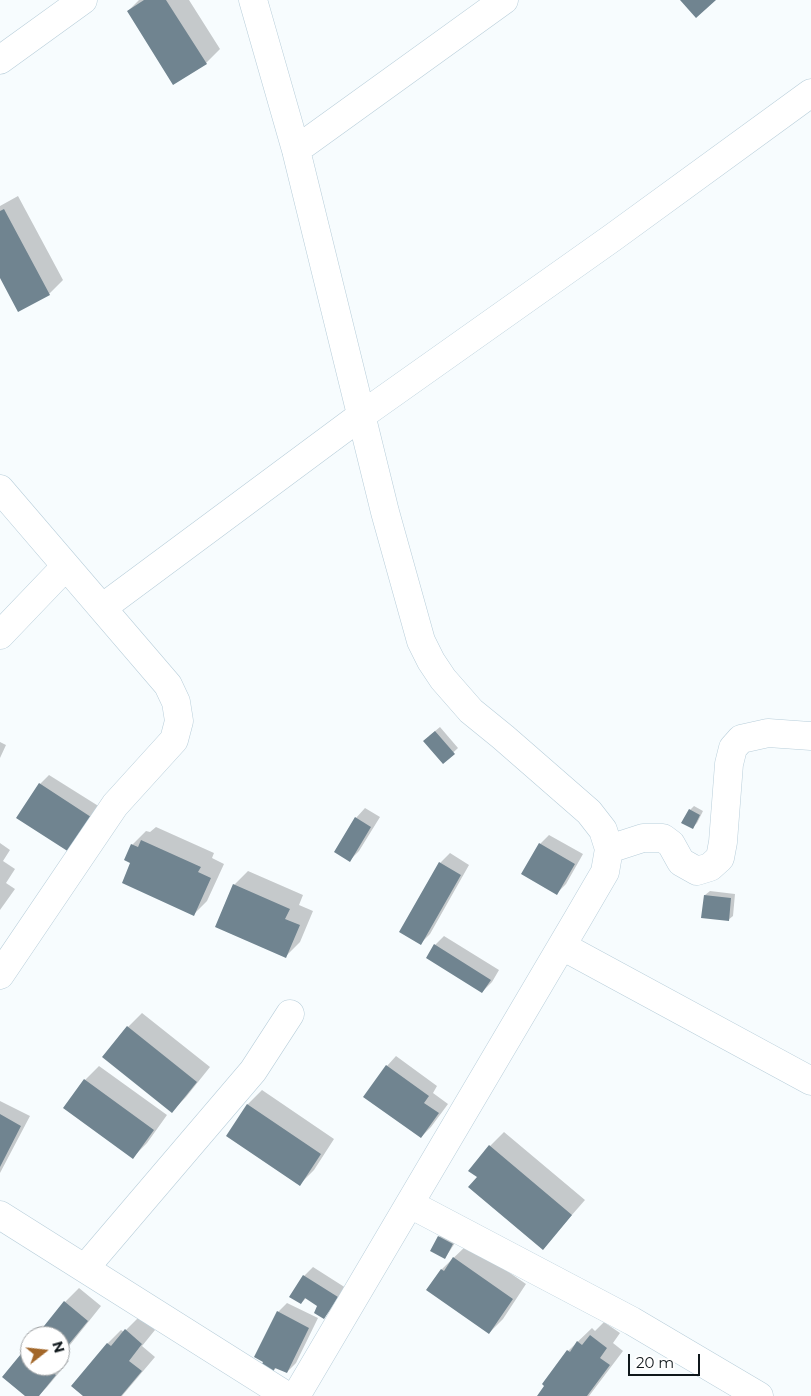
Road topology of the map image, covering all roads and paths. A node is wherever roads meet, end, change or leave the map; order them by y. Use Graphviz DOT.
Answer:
graph roads {
  1 [pos="83,0"];
  2 [pos="253,0"];
  3 [pos="504,0"];
  4 [pos="0,60"];
  5 [pos="811,93"];
  6 [pos="296,150"];
  7 [pos="362,415"];
  8 [pos="0,489"];
  9 [pos="66,566"];
  10 [pos="102,608"];
  11 [pos="0,636"];
  12 [pos="811,736"];
  13 [pos="609,849"];
  14 [pos="562,946"];
  15 [pos="0,975"];
  16 [pos="290,1014"];
  17 [pos="811,1081"];
  18 [pos="410,1204"];
  19 [pos="0,1215"];
  20 [pos="85,1268"];
  21 [pos="287,1396"];
  22 [pos="296,1396"];
  23 [pos="759,1396"];
  1 -- 4 [label="street"];
  2 -- 6 [label="street"];
  3 -- 6 [label="street"];
  5 -- 7 [label="street"];
  6 -- 7 [label="street"];
  7 -- 10 [label="street"];
  7 -- 13 [label="street"];
  8 -- 9 [label="street"];
  9 -- 10 [label="street"];
  9 -- 11 [label="street"];
  10 -- 15 [label="street"];
  12 -- 13 [label="street"];
  13 -- 14 [label="street"];
  14 -- 17 [label="street"];
  14 -- 18 [label="street"];
  16 -- 20 [label="street"];
  18 -- 22 [label="street"];
  18 -- 23 [label="street"];
  19 -- 20 [label="street"];
  20 -- 21 [label="street"];
}
